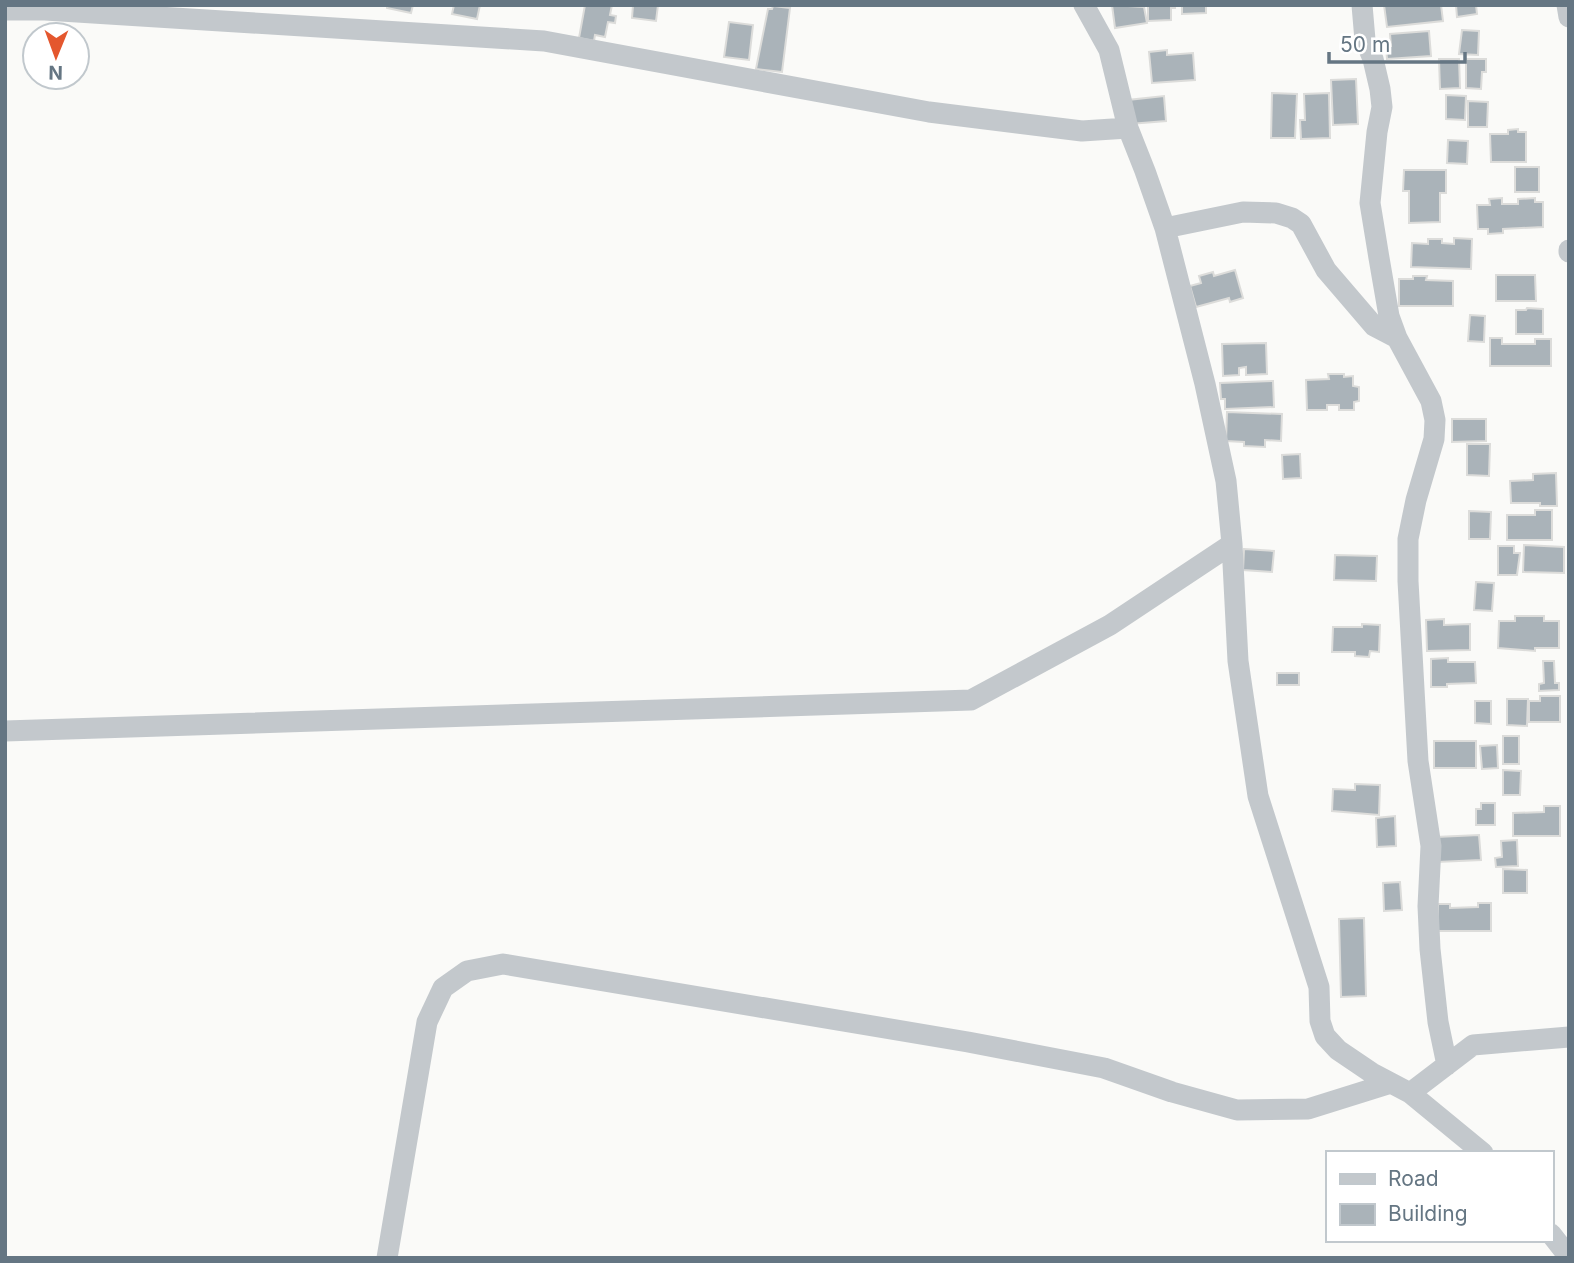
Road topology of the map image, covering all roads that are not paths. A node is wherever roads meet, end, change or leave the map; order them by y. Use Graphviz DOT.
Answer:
graph roads {
  1 [pos="1084,5"];
  2 [pos="1362,5"];
  3 [pos="1567,5"];
  4 [pos="5,10"];
  5 [pos="1569,17"];
  6 [pos="1128,128"];
  7 [pos="1164,228"];
  8 [pos="1397,338"];
  9 [pos="1232,544"];
  10 [pos="5,731"];
  11 [pos="1569,1037"];
  12 [pos="1447,1065"];
  13 [pos="1391,1083"];
  14 [pos="1410,1093"];
  15 [pos="1481,1151"];
  16 [pos="1553,1237"];
  17 [pos="1569,1257"];
  18 [pos="387,1258"];
  1 -- 6 [label="street"];
  2 -- 8 [label="street"];
  3 -- 5 [label="street"];
  4 -- 6 [label="street"];
  6 -- 7 [label="street"];
  7 -- 8 [label="street"];
  7 -- 9 [label="street"];
  8 -- 12 [label="street"];
  9 -- 10 [label="street"];
  9 -- 13 [label="street"];
  11 -- 12 [label="street"];
  12 -- 14 [label="street"];
  13 -- 14 [label="street"];
  13 -- 18 [label="street"];
  14 -- 15 [label="street"];
  16 -- 17 [label="street"];
}
